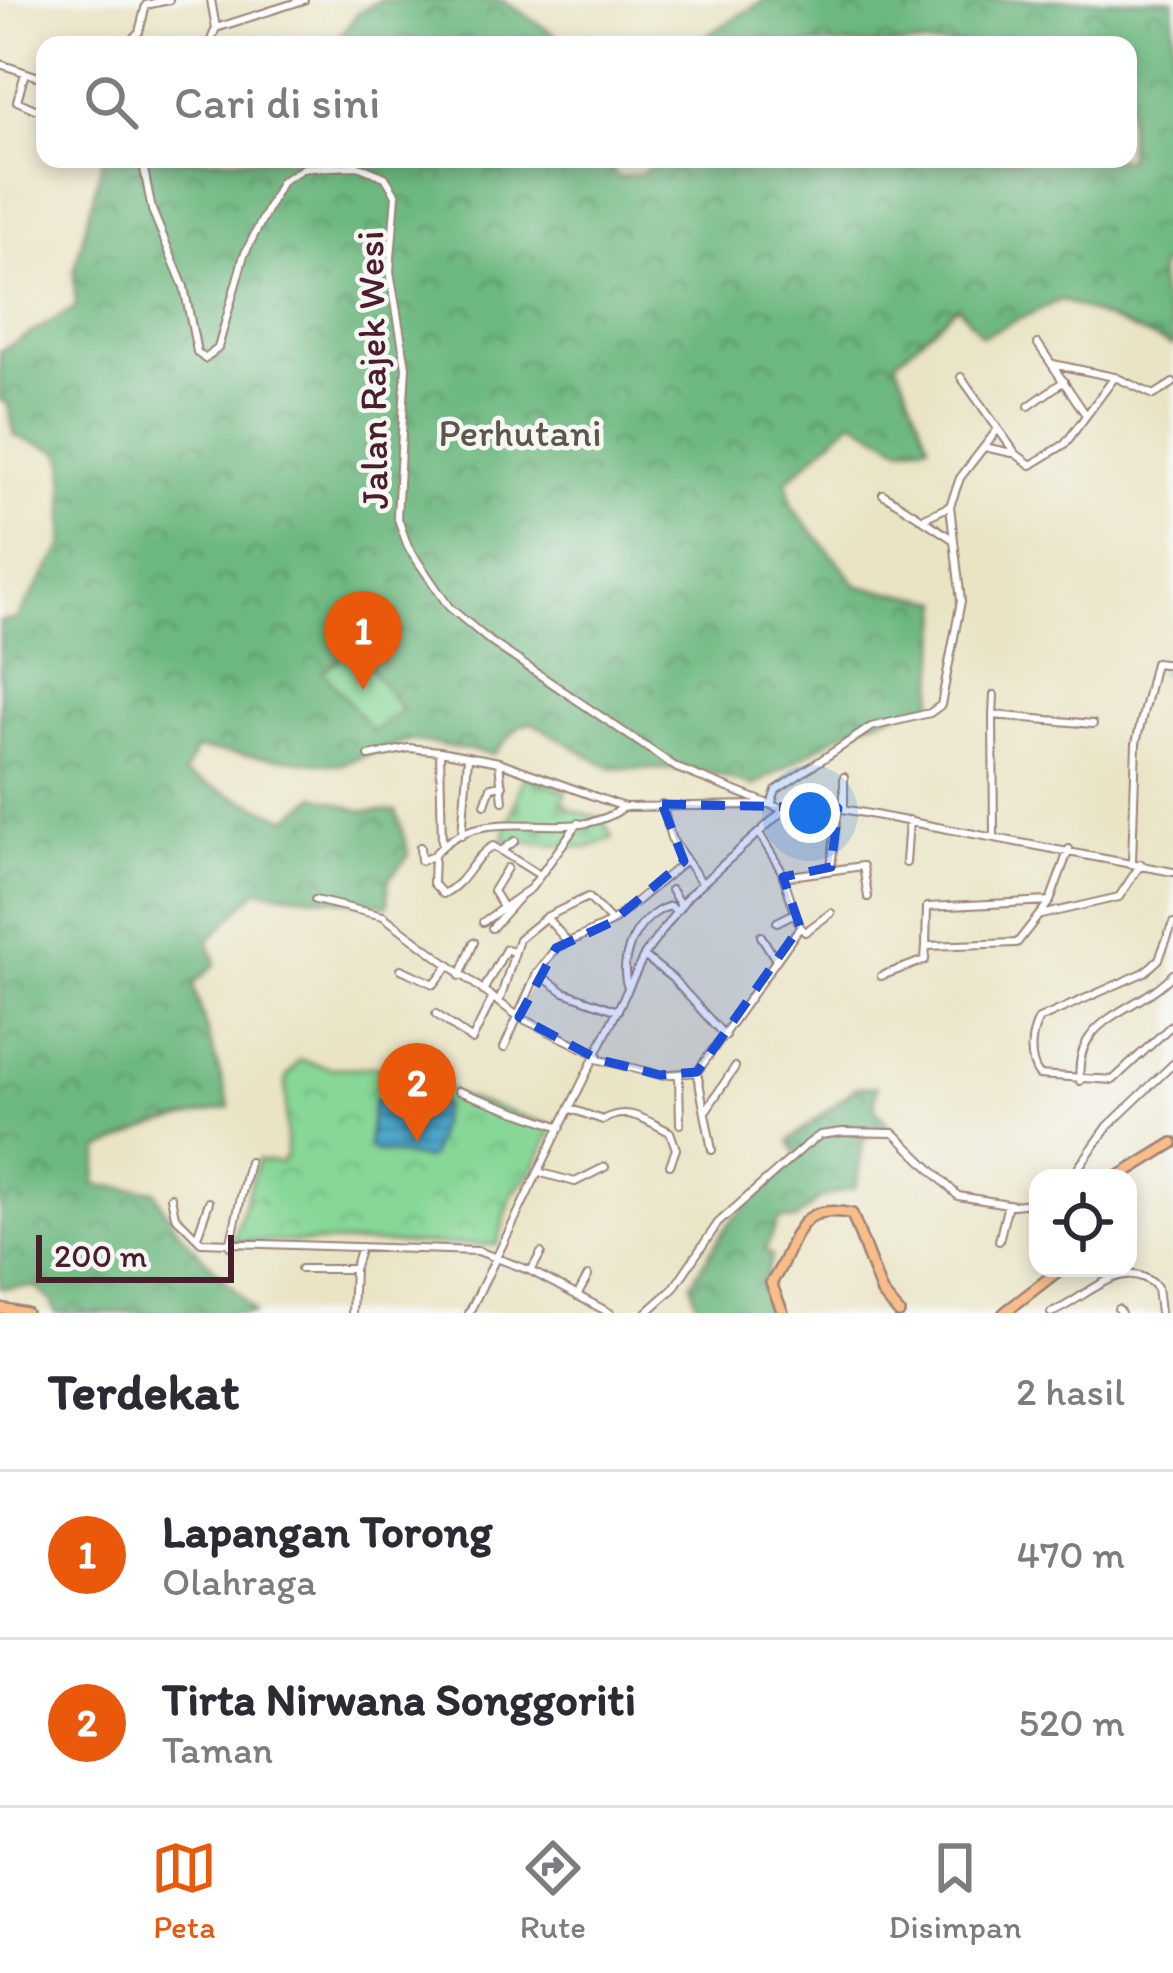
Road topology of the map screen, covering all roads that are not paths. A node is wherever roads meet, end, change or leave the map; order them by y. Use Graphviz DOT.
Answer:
graph roads {
  1 [pos="169,0"];
  2 [pos="211,0"];
  3 [pos="304,0"];
  4 [pos="282,3"];
  5 [pos="216,28"];
  6 [pos="136,36"];
  7 [pos="213,36"];
  8 [pos="0,64"];
  9 [pos="25,73"];
  10 [pos="36,77"];
  11 [pos="35,109"];
  12 [pos="144,168"];
  13 [pos="304,168"];
  14 [pos="359,168"];
  15 [pos="1038,344"];
  16 [pos="1053,364"];
  17 [pos="962,376"];
  18 [pos="1115,377"];
  19 [pos="1064,381"];
  20 [pos="1173,383"];
  21 [pos="1029,406"];
  22 [pos="1086,415"];
  23 [pos="998,430"];
  24 [pos="984,447"];
  25 [pos="1016,454"];
  26 [pos="884,494"];
  27 [pos="950,506"];
  28 [pos="922,519"];
  29 [pos="954,540"];
  30 [pos="1173,665"];
  31 [pos="994,695"];
  32 [pos="993,715"];
  33 [pos="1093,724"];
  34 [pos="440,751"];
  35 [pos="369,756"];
  36 [pos="468,757"];
  37 [pos="499,762"];
  38 [pos="844,777"];
  39 [pos="503,785"];
  40 [pos="502,801"];
  41 [pos="485,804"];
  42 [pos="662,804"];
  43 [pos="769,805"];
  44 [pos="623,807"];
  45 [pos="841,808"];
  46 [pos="784,810"];
  47 [pos="909,820"];
  48 [pos="578,823"];
  49 [pos="758,833"];
  50 [pos="462,835"];
  51 [pos="994,835"];
  52 [pos="515,841"];
  53 [pos="420,847"];
  54 [pos="442,847"];
  55 [pos="505,849"];
  56 [pos="1069,850"];
  57 [pos="434,855"];
  58 [pos="685,862"];
  59 [pos="907,863"];
  60 [pos="1136,863"];
  61 [pos="832,867"];
  62 [pos="507,868"];
  63 [pos="1173,872"];
  64 [pos="538,874"];
  65 [pos="783,877"];
  66 [pos="702,883"];
  67 [pos="671,890"];
  68 [pos="525,892"];
  69 [pos="868,897"];
  70 [pos="315,900"];
  71 [pos="1050,901"];
  72 [pos="501,904"];
  73 [pos="678,907"];
  74 [pos="794,913"];
  75 [pos="831,913"];
  76 [pos="1041,915"];
  77 [pos="546,917"];
  78 [pos="482,922"];
  79 [pos="612,922"];
  80 [pos="777,922"];
  81 [pos="1173,923"];
  82 [pos="800,927"];
  83 [pos="492,928"];
  84 [pos="761,936"];
  85 [pos="567,941"];
  86 [pos="474,942"];
  87 [pos="926,946"];
  88 [pos="514,952"];
  89 [pos="644,956"];
  90 [pos="776,960"];
  91 [pos="447,968"];
  92 [pos="401,969"];
  93 [pos="537,973"];
  94 [pos="1173,974"];
  95 [pos="460,976"];
  96 [pos="881,976"];
  97 [pos="628,988"];
  98 [pos="483,992"];
  99 [pos="495,1001"];
  100 [pos="617,1011"];
  101 [pos="436,1015"];
  102 [pos="519,1017"];
  103 [pos="1173,1024"];
  104 [pos="725,1036"];
  105 [pos="504,1048"];
  106 [pos="598,1057"];
  107 [pos="1173,1064"];
  108 [pos="735,1067"];
  109 [pos="697,1072"];
  110 [pos="679,1076"];
  111 [pos="1080,1081"];
  112 [pos="458,1091"];
  113 [pos="571,1109"];
  114 [pos="707,1109"];
  115 [pos="680,1124"];
  116 [pos="561,1126"];
  117 [pos="1173,1144"];
  118 [pos="712,1150"];
  119 [pos="249,1162"];
  120 [pos="670,1165"];
  121 [pos="605,1167"];
  122 [pos="1077,1169"];
  123 [pos="1130,1169"];
  124 [pos="538,1172"];
  125 [pos="171,1198"];
  126 [pos="209,1202"];
  127 [pos="1029,1203"];
  128 [pos="1009,1204"];
  129 [pos="198,1234"];
  130 [pos="999,1240"];
  131 [pos="230,1246"];
  132 [pos="361,1247"];
  133 [pos="541,1252"];
  134 [pos="498,1257"];
  135 [pos="301,1269"];
  136 [pos="354,1269"];
  137 [pos="532,1271"];
  138 [pos="588,1276"];
  139 [pos="1050,1277"];
  140 [pos="577,1296"];
  141 [pos="0,1309"];
  142 [pos="26,1313"];
  143 [pos="352,1313"];
  144 [pos="469,1313"];
  145 [pos="610,1313"];
  146 [pos="646,1313"];
  147 [pos="783,1313"];
  148 [pos="899,1313"];
  149 [pos="1004,1313"];
  150 [pos="1051,1313"];
  151 [pos="1160,1313"];
  1 -- 6 [label="street"];
  2 -- 5 [label="street"];
  3 -- 4 [label="street"];
  4 -- 5 [label="street"];
  5 -- 7 [label="street"];
  8 -- 9 [label="street"];
  9 -- 10 [label="street"];
  9 -- 11 [label="street"];
  12 -- 13 [label="street, Jalan Rajek Wesi"];
  14 -- 43 [label="street, Jalan Rajek Wesi"];
  15 -- 16 [label="street"];
  16 -- 18 [label="street"];
  16 -- 19 [label="street"];
  17 -- 23 [label="street"];
  18 -- 20 [label="street"];
  18 -- 22 [label="street"];
  19 -- 21 [label="street"];
  19 -- 22 [label="street"];
  22 -- 25 [label="street"];
  23 -- 24 [label="street"];
  23 -- 25 [label="street"];
  24 -- 25 [label="street"];
  24 -- 27 [label="street"];
  26 -- 28 [label="street"];
  27 -- 28 [label="street"];
  27 -- 29 [label="street"];
  28 -- 29 [label="street"];
  29 -- 43 [label="street"];
  30 -- 60 [label="street"];
  31 -- 32 [label="street"];
  32 -- 33 [label="street"];
  32 -- 51 [label="street"];
  34 -- 35 [label="street"];
  34 -- 36 [label="street"];
  34 -- 54 [label="street"];
  36 -- 37 [label="street"];
  36 -- 50 [label="street"];
  37 -- 39 [label="street"];
  37 -- 44 [label="street"];
  38 -- 45 [label="street"];
  39 -- 40 [label="street"];
  39 -- 41 [label="street"];
  42 -- 43 [label="street"];
  42 -- 44 [label="street"];
  42 -- 58 [label="street"];
  43 -- 46 [label="street, Jalan Rajek Wesi"];
  44 -- 48 [label="street"];
  45 -- 46 [label="street"];
  45 -- 47 [label="street"];
  45 -- 61 [label="street"];
  46 -- 49 [label="street"];
  47 -- 51 [label="street"];
  47 -- 59 [label="street"];
  48 -- 50 [label="street"];
  48 -- 64 [label="street"];
  49 -- 65 [label="street"];
  49 -- 66 [label="street"];
  50 -- 54 [label="street"];
  51 -- 56 [label="street"];
  52 -- 55 [label="street"];
  53 -- 57 [label="street"];
  54 -- 57 [label="street"];
  55 -- 57 [label="street"];
  55 -- 64 [label="street"];
  56 -- 60 [label="street"];
  56 -- 71 [label="street"];
  58 -- 66 [label="street"];
  58 -- 79 [label="street"];
  60 -- 63 [label="street"];
  60 -- 76 [label="street"];
  61 -- 65 [label="street"];
  61 -- 69 [label="street"];
  62 -- 72 [label="street"];
  64 -- 68 [label="street"];
  65 -- 74 [label="street"];
  66 -- 73 [label="street"];
  67 -- 73 [label="street"];
  68 -- 72 [label="street"];
  68 -- 83 [label="street"];
  70 -- 91 [label="street"];
  71 -- 76 [label="street"];
  71 -- 87 [label="street"];
  72 -- 78 [label="street"];
  73 -- 89 [label="street"];
  73 -- 97 [label="street"];
  74 -- 80 [label="street"];
  74 -- 82 [label="street"];
  75 -- 82 [label="street"];
  76 -- 87 [label="street"];
  77 -- 79 [label="street"];
  77 -- 85 [label="street"];
  77 -- 88 [label="street"];
  79 -- 85 [label="street"];
  81 -- 111 [label="street"];
  82 -- 90 [label="street"];
  84 -- 90 [label="street"];
  85 -- 93 [label="street"];
  86 -- 95 [label="street"];
  87 -- 96 [label="street"];
  88 -- 98 [label="street"];
  88 -- 99 [label="street"];
  89 -- 97 [label="street"];
  89 -- 104 [label="street"];
  90 -- 104 [label="street"];
  91 -- 92 [label="street"];
  91 -- 95 [label="street"];
  93 -- 100 [label="street"];
  93 -- 102 [label="street"];
  94 -- 111 [label="street"];
  95 -- 98 [label="street"];
  97 -- 100 [label="street"];
  98 -- 99 [label="street"];
  99 -- 101 [label="street"];
  99 -- 102 [label="street"];
  100 -- 106 [label="street"];
  102 -- 105 [label="street"];
  102 -- 106 [label="street"];
  103 -- 111 [label="street"];
  104 -- 109 [label="street"];
  106 -- 110 [label="street"];
  106 -- 113 [label="street"];
  107 -- 122 [label="street"];
  108 -- 114 [label="street"];
  109 -- 110 [label="street"];
  109 -- 114 [label="street"];
  110 -- 115 [label="street"];
  112 -- 116 [label="street"];
  113 -- 116 [label="street"];
  113 -- 120 [label="street"];
  114 -- 118 [label="street"];
  116 -- 124 [label="street"];
  117 -- 123 [label="main road"];
  119 -- 131 [label="street"];
  121 -- 124 [label="street"];
  124 -- 134 [label="street"];
  125 -- 129 [label="street"];
  126 -- 129 [label="street"];
  127 -- 128 [label="street"];
  128 -- 130 [label="street"];
  128 -- 146 [label="street"];
  129 -- 131 [label="street"];
  131 -- 132 [label="street"];
  132 -- 134 [label="street"];
  132 -- 136 [label="street"];
  133 -- 137 [label="street"];
  134 -- 137 [label="street"];
  134 -- 144 [label="street"];
  135 -- 136 [label="street"];
  136 -- 143 [label="street"];
  137 -- 140 [label="street"];
  138 -- 140 [label="street"];
  139 -- 149 [label="main road"];
  140 -- 145 [label="street"];
  141 -- 142 [label="main road"];
  147 -- 148 [label="main road"];
  150 -- 151 [label="street"];
}
